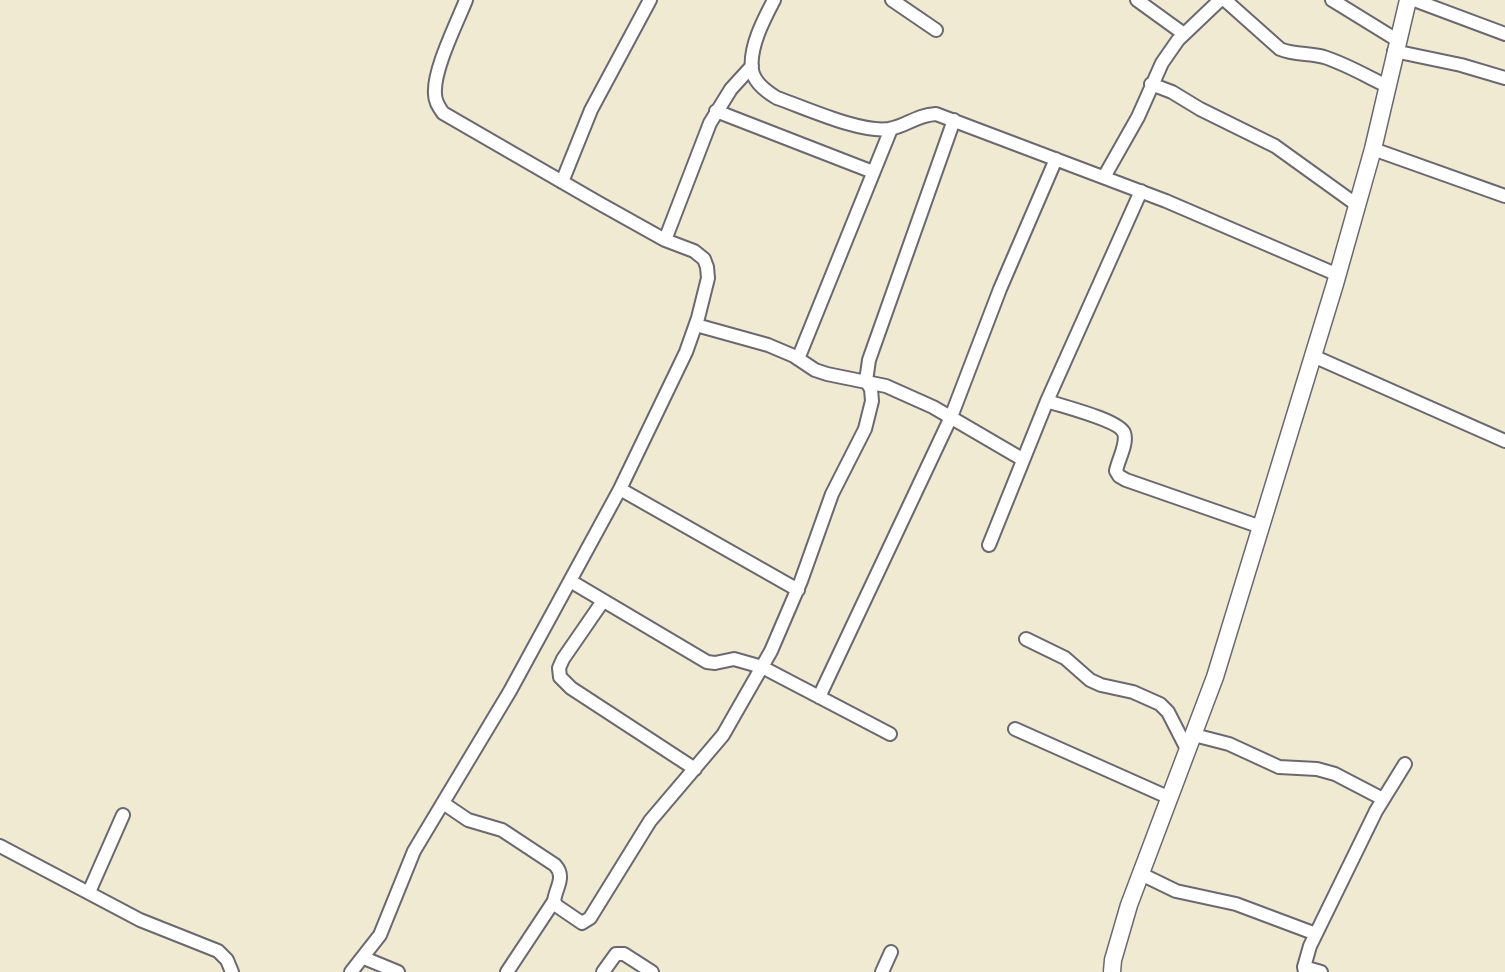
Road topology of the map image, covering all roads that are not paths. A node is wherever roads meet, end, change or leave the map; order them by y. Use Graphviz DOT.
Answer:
graph roads {
  1 [pos="466,0"];
  2 [pos="650,0"];
  3 [pos="774,0"];
  4 [pos="892,0"];
  5 [pos="1137,0"];
  6 [pos="1220,0"];
  7 [pos="1226,0"];
  8 [pos="1332,0"];
  9 [pos="1408,0"];
  10 [pos="1414,0"];
  11 [pos="936,30"];
  12 [pos="1184,34"];
  13 [pos="1505,34"];
  14 [pos="1396,46"];
  15 [pos="752,66"];
  16 [pos="1505,78"];
  17 [pos="1151,84"];
  18 [pos="1387,86"];
  19 [pos="716,111"];
  20 [pos="954,120"];
  21 [pos="891,129"];
  22 [pos="1373,149"];
  23 [pos="1056,159"];
  24 [pos="873,172"];
  25 [pos="1104,177"];
  26 [pos="562,182"];
  27 [pos="1141,191"];
  28 [pos="1505,196"];
  29 [pos="1356,205"];
  30 [pos="665,240"];
  31 [pos="1338,275"];
  32 [pos="696,325"];
  33 [pos="1313,356"];
  34 [pos="798,359"];
  35 [pos="866,380"];
  36 [pos="1047,401"];
  37 [pos="951,417"];
  38 [pos="1505,441"];
  39 [pos="1022,459"];
  40 [pos="620,489"];
  41 [pos="1261,527"];
  42 [pos="989,545"];
  43 [pos="572,582"];
  44 [pos="798,590"];
  45 [pos="603,601"];
  46 [pos="1026,639"];
  47 [pos="762,667"];
  48 [pos="819,696"];
  49 [pos="1016,729"];
  50 [pos="890,734"];
  51 [pos="1194,735"];
  52 [pos="1188,751"];
  53 [pos="1405,764"];
  54 [pos="695,769"];
  55 [pos="1170,798"];
  56 [pos="1383,799"];
  57 [pos="443,803"];
  58 [pos="123,815"];
  59 [pos="0,846"];
  60 [pos="1141,874"];
  61 [pos="89,892"];
  62 [pos="554,901"];
  63 [pos="1316,934"];
  64 [pos="891,952"];
  65 [pos="364,958"];
  66 [pos="1304,969"];
  67 [pos="232,972"];
  68 [pos="351,972"];
  69 [pos="398,972"];
  70 [pos="507,972"];
  71 [pos="603,972"];
  72 [pos="652,972"];
  73 [pos="882,972"];
  74 [pos="1112,972"];
  75 [pos="1321,972"];
  1 -- 26 [label="street"];
  2 -- 26 [label="street"];
  3 -- 15 [label="street"];
  4 -- 11 [label="street"];
  5 -- 12 [label="street"];
  6 -- 12 [label="street"];
  7 -- 18 [label="street"];
  8 -- 14 [label="street"];
  9 -- 14 [label="main road"];
  10 -- 13 [label="street"];
  12 -- 17 [label="street"];
  14 -- 16 [label="street"];
  14 -- 18 [label="main road"];
  15 -- 19 [label="street"];
  15 -- 21 [label="street"];
  17 -- 25 [label="street"];
  17 -- 29 [label="street"];
  18 -- 22 [label="main road"];
  19 -- 24 [label="street"];
  19 -- 30 [label="street"];
  20 -- 21 [label="street"];
  20 -- 23 [label="street"];
  20 -- 35 [label="street"];
  21 -- 24 [label="street"];
  22 -- 28 [label="street"];
  22 -- 29 [label="main road"];
  23 -- 25 [label="street"];
  23 -- 37 [label="street"];
  24 -- 34 [label="street"];
  25 -- 27 [label="street"];
  26 -- 30 [label="street"];
  27 -- 31 [label="street"];
  27 -- 36 [label="street"];
  29 -- 31 [label="main road"];
  30 -- 32 [label="street"];
  31 -- 33 [label="main road"];
  32 -- 34 [label="street"];
  32 -- 40 [label="street"];
  33 -- 38 [label="street"];
  33 -- 41 [label="main road"];
  34 -- 35 [label="street"];
  35 -- 37 [label="street"];
  35 -- 44 [label="street"];
  36 -- 39 [label="street"];
  36 -- 41 [label="street"];
  37 -- 39 [label="street"];
  37 -- 48 [label="street"];
  39 -- 42 [label="street"];
  40 -- 43 [label="street"];
  40 -- 44 [label="street"];
  41 -- 51 [label="main road"];
  43 -- 45 [label="street"];
  43 -- 57 [label="street"];
  44 -- 47 [label="street"];
  45 -- 47 [label="street"];
  45 -- 54 [label="street"];
  46 -- 52 [label="street"];
  47 -- 48 [label="street"];
  47 -- 54 [label="street"];
  48 -- 50 [label="street"];
  49 -- 55 [label="street"];
  51 -- 52 [label="main road"];
  51 -- 56 [label="street"];
  52 -- 55 [label="main road"];
  53 -- 56 [label="street"];
  54 -- 62 [label="street"];
  55 -- 60 [label="main road"];
  56 -- 63 [label="street"];
  57 -- 62 [label="street"];
  57 -- 65 [label="street"];
  58 -- 61 [label="street"];
  59 -- 61 [label="street"];
  60 -- 63 [label="street"];
  60 -- 74 [label="main road"];
  61 -- 67 [label="street"];
  62 -- 70 [label="street"];
  63 -- 66 [label="street"];
  64 -- 73 [label="street"];
  65 -- 68 [label="street"];
  65 -- 69 [label="street"];
  66 -- 75 [label="street"];
  71 -- 72 [label="street"];
}
